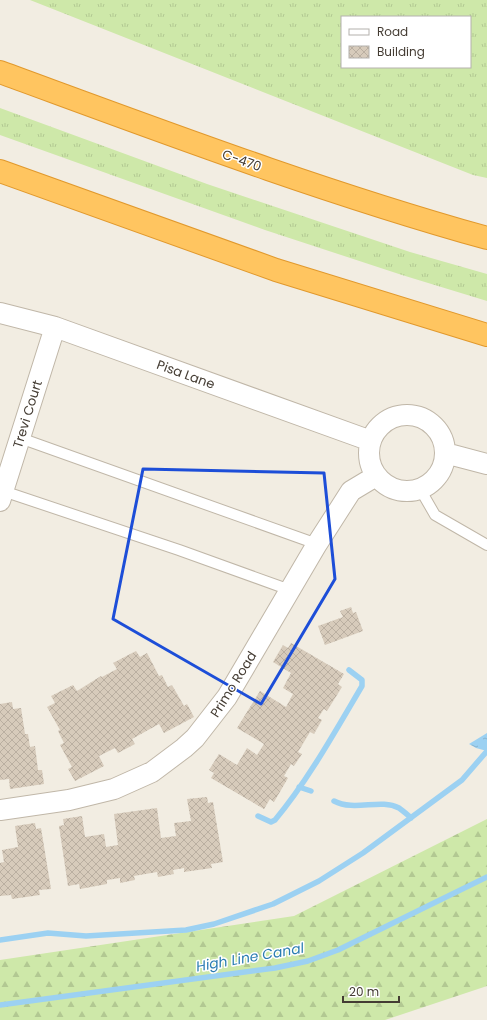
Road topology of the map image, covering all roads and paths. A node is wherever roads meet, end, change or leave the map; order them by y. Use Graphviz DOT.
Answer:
graph roads {
  1 [pos="0,72"];
  2 [pos="0,171"];
  3 [pos="487,238"];
  4 [pos="0,313"];
  5 [pos="54,327"];
  6 [pos="487,335"];
  7 [pos="20,438"];
  8 [pos="371,441"];
  9 [pos="445,453"];
  10 [pos="487,464"];
  11 [pos="376,476"];
  12 [pos="420,489"];
  13 [pos="2,496"];
  14 [pos="317,544"];
  15 [pos="487,545"];
  16 [pos="290,590"];
  17 [pos="0,810"];
  1 -- 3 [label="highway, C-470"];
  2 -- 6 [label="highway"];
  4 -- 5 [label="street, Pisa Lane"];
  5 -- 7 [label="street, Trevi Court"];
  5 -- 8 [label="street, Pisa Lane"];
  7 -- 13 [label="street, Trevi Court"];
  7 -- 14 [label="lane"];
  8 -- 9 [label="street"];
  8 -- 11 [label="street"];
  9 -- 10 [label="street"];
  9 -- 12 [label="street"];
  11 -- 12 [label="street"];
  11 -- 14 [label="street, Primo Road"];
  12 -- 15 [label="lane"];
  13 -- 16 [label="lane"];
  14 -- 16 [label="street, Primo Road"];
  16 -- 17 [label="street, Primo Road"];
}
